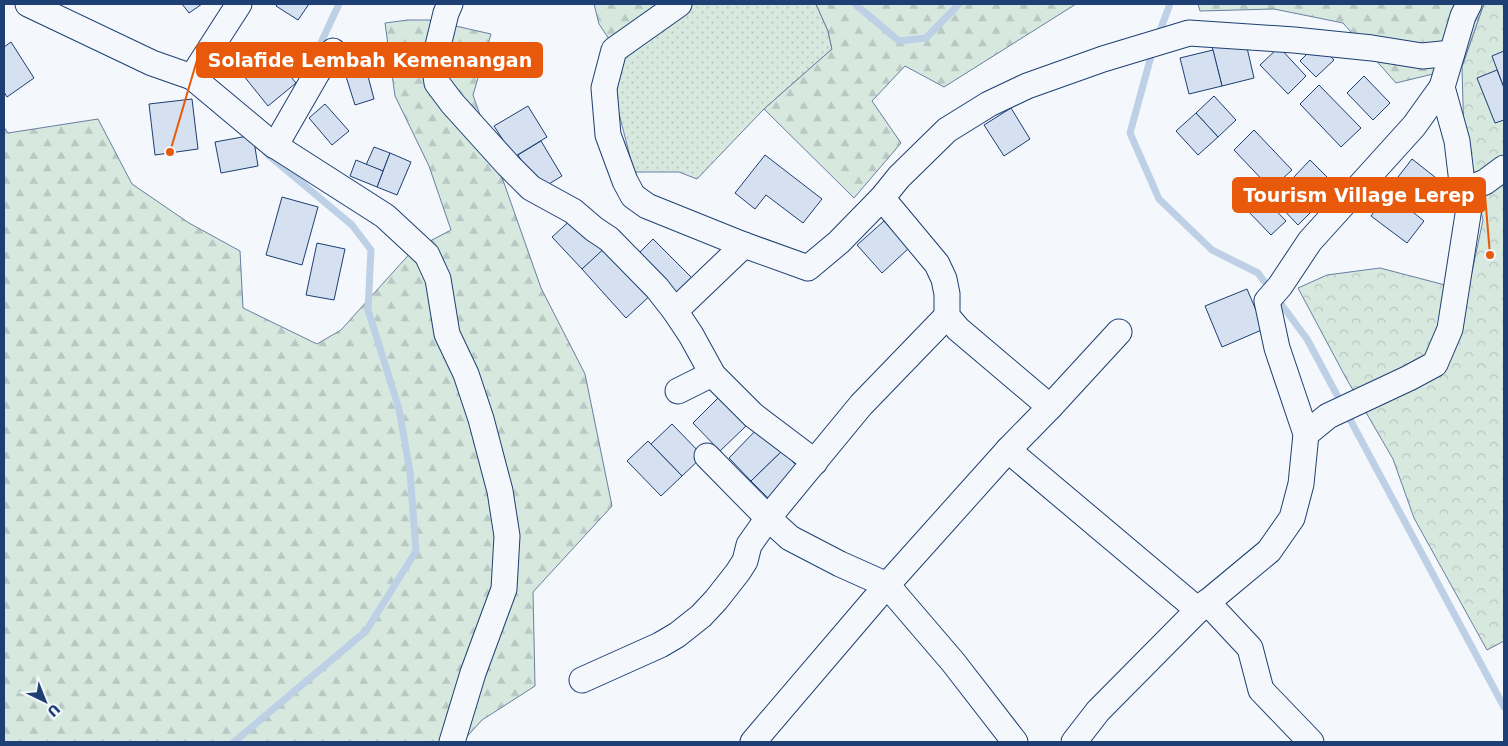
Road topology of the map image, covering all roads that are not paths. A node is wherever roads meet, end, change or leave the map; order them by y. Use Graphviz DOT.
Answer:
graph roads {
  1 [pos="28,4"];
  2 [pos="238,4"];
  3 [pos="450,4"];
  4 [pos="679,4"];
  5 [pos="1469,4"];
  6 [pos="333,51"];
  7 [pos="1452,53"];
  8 [pos="192,77"];
  9 [pos="1442,87"];
  10 [pos="268,141"];
  11 [pos="1504,168"];
  12 [pos="1463,192"];
  13 [pos="882,198"];
  14 [pos="744,245"];
  15 [pos="675,312"];
  16 [pos="948,316"];
  17 [pos="1119,332"];
  18 [pos="712,374"];
  19 [pos="678,391"];
  20 [pos="1050,407"];
  21 [pos="1306,434"];
  22 [pos="1008,450"];
  23 [pos="707,456"];
  24 [pos="815,462"];
  25 [pos="768,518"];
  26 [pos="887,585"];
  27 [pos="1202,606"];
  28 [pos="582,680"];
  29 [pos="452,742"];
  30 [pos="753,742"];
  31 [pos="1015,742"];
  32 [pos="1074,742"];
  33 [pos="1311,742"];
  1 -- 8 [label="street"];
  2 -- 8 [label="street"];
  3 -- 15 [label="street"];
  4 -- 14 [label="street"];
  5 -- 7 [label="street"];
  6 -- 10 [label="street"];
  7 -- 9 [label="street"];
  7 -- 13 [label="street"];
  8 -- 10 [label="street"];
  9 -- 12 [label="street"];
  9 -- 21 [label="street"];
  10 -- 29 [label="street"];
  11 -- 12 [label="street"];
  12 -- 21 [label="street"];
  13 -- 14 [label="street"];
  13 -- 16 [label="street"];
  14 -- 15 [label="street"];
  15 -- 18 [label="street"];
  16 -- 20 [label="street"];
  16 -- 24 [label="street"];
  17 -- 20 [label="street"];
  18 -- 19 [label="street"];
  18 -- 24 [label="street"];
  20 -- 22 [label="street"];
  21 -- 27 [label="street"];
  22 -- 26 [label="street"];
  22 -- 27 [label="street"];
  23 -- 25 [label="street"];
  24 -- 25 [label="street"];
  25 -- 26 [label="street"];
  25 -- 28 [label="street"];
  26 -- 30 [label="street"];
  26 -- 31 [label="street"];
  27 -- 32 [label="street"];
  27 -- 33 [label="street"];
}
